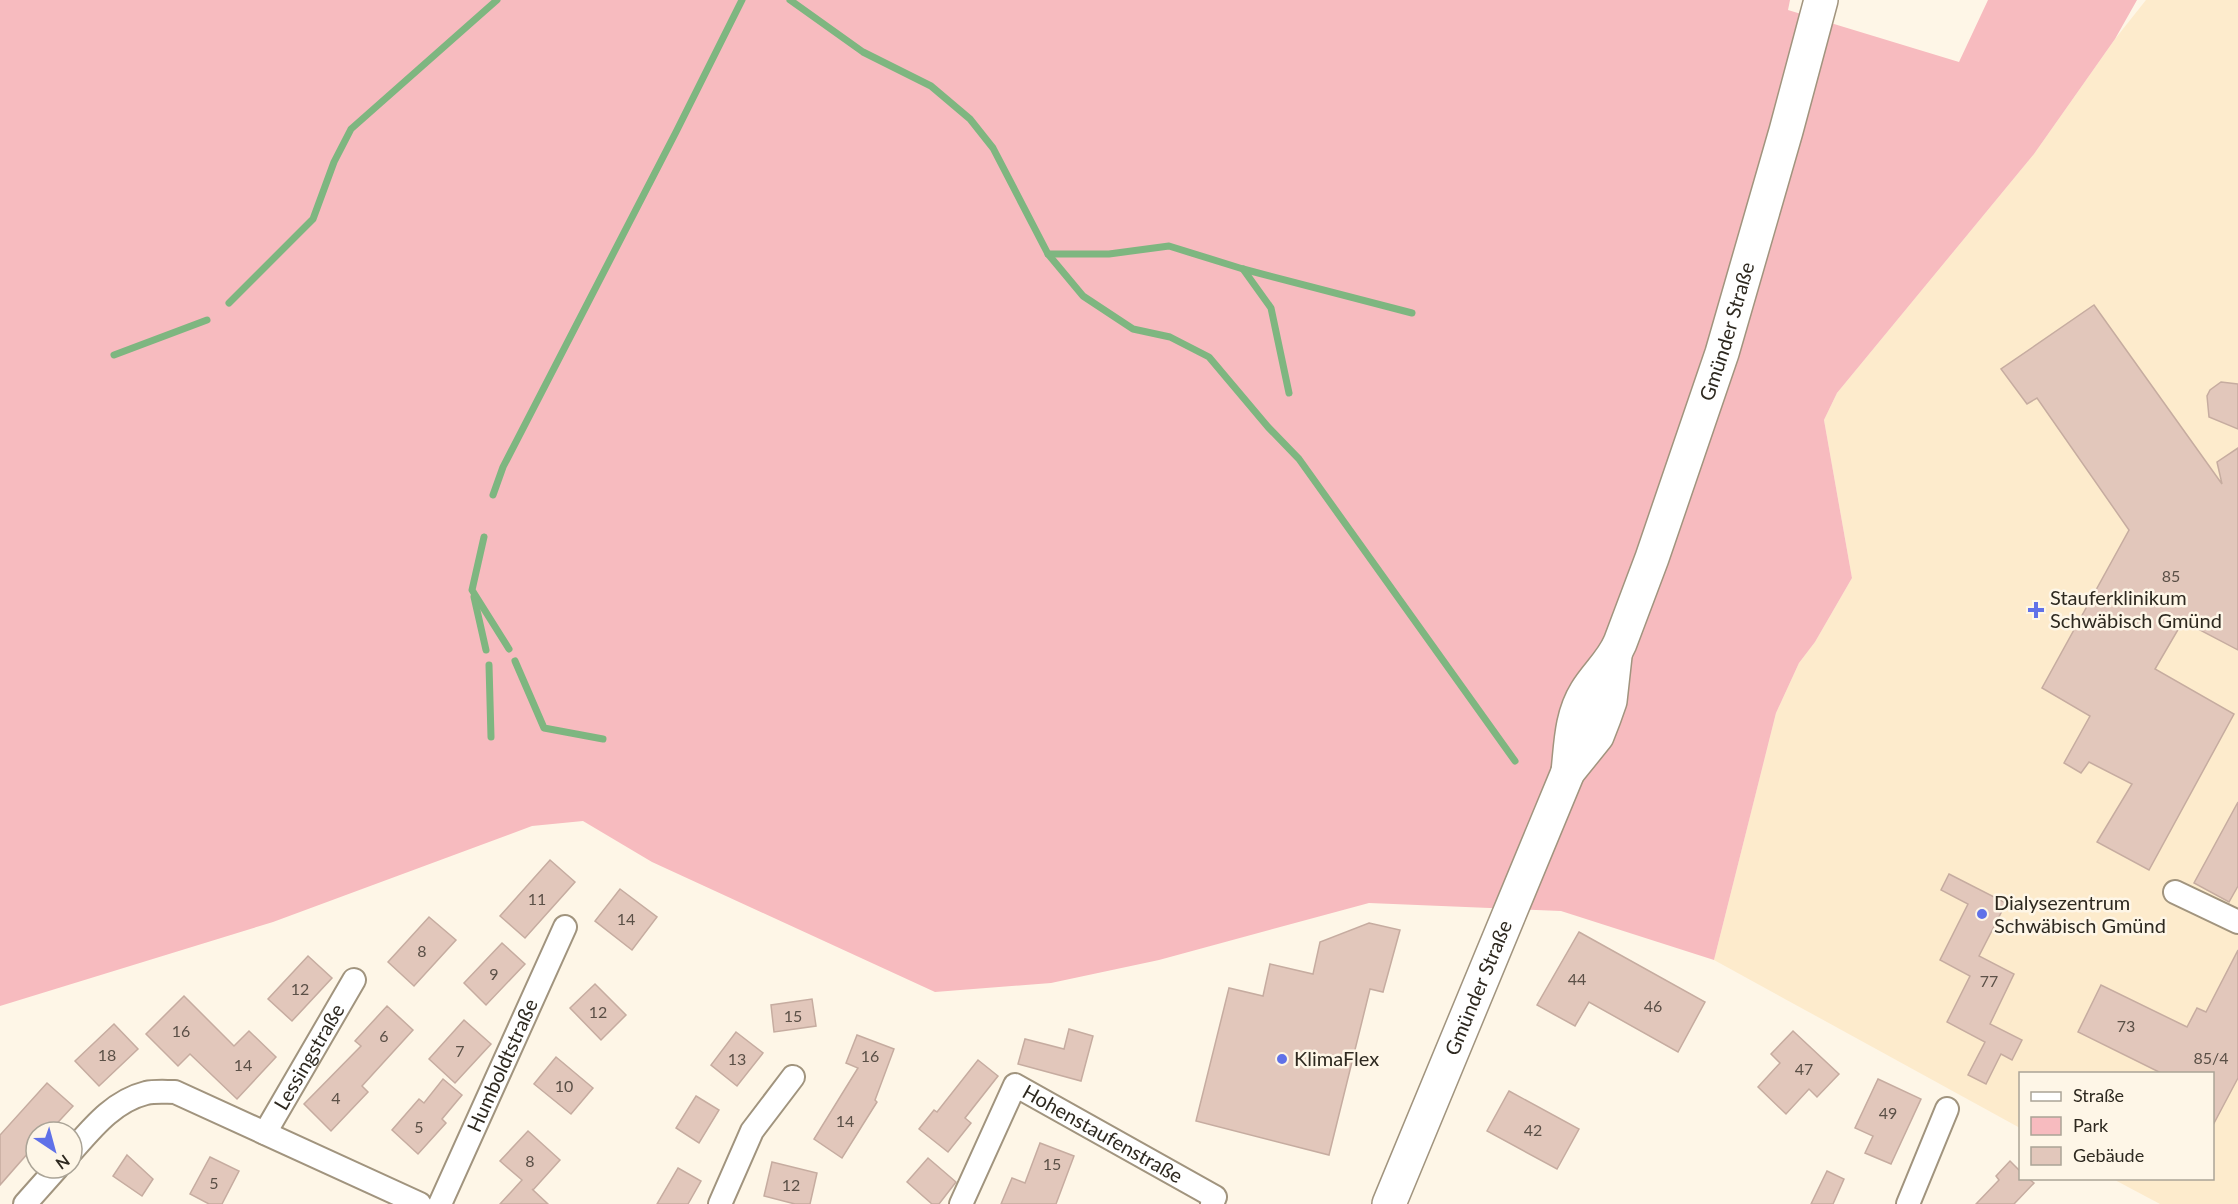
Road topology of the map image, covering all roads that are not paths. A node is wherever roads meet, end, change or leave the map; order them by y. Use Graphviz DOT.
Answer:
graph roads {
  1 [pos="1821,0"];
  2 [pos="2175,892"];
  3 [pos="2238,922"];
  4 [pos="566,927"];
  5 [pos="354,980"];
  6 [pos="794,1077"];
  7 [pos="1947,1109"];
  8 [pos="265,1133"];
  9 [pos="84,1137"];
  10 [pos="46,1180"];
  11 [pos="25,1204"];
  12 [pos="420,1204"];
  13 [pos="440,1204"];
  14 [pos="720,1204"];
  15 [pos="961,1204"];
  16 [pos="1212,1204"];
  17 [pos="1389,1204"];
  18 [pos="1908,1204"];
  1 -- 17 [label="street, Gmünder Straße"];
  2 -- 3 [label="street"];
  4 -- 13 [label="street, Humboldtstraße"];
  5 -- 8 [label="street, Lessingstraße"];
  6 -- 14 [label="street"];
  7 -- 18 [label="street"];
  8 -- 9 [label="street, Lessingstraße"];
  8 -- 12 [label="street, Lessingstraße"];
  10 -- 11 [label="street"];
  15 -- 16 [label="street, Hohenstaufenstraße"];
}
